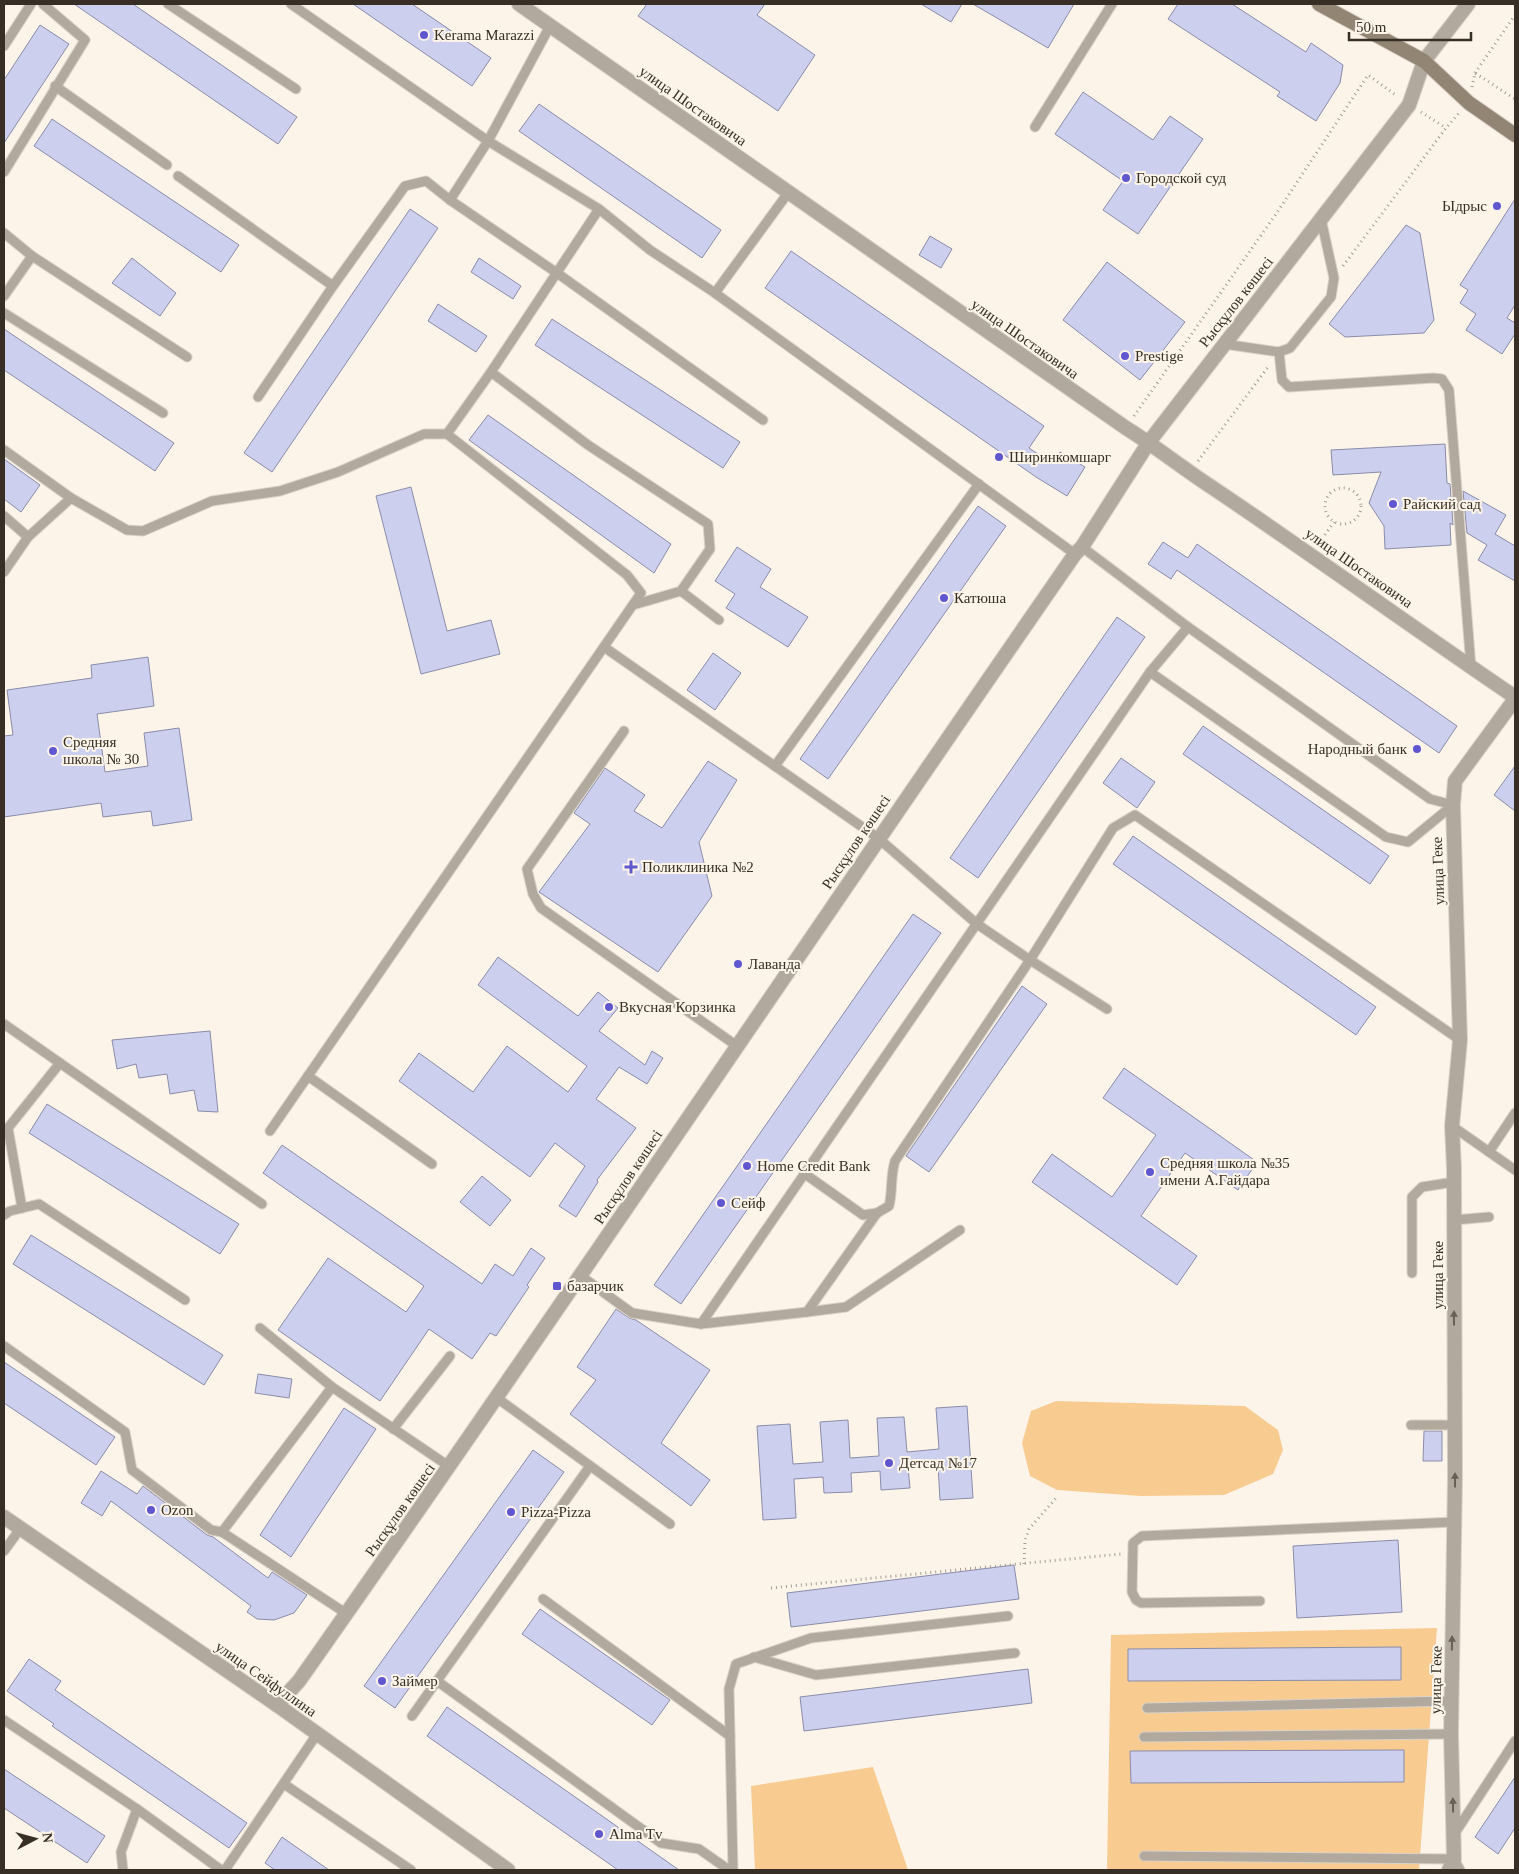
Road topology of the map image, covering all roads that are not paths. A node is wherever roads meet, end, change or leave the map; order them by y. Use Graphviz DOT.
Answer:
graph roads {
  1 [pos="31,4"];
  2 [pos="43,4"];
  3 [pos="168,4"];
  4 [pos="290,4"];
  5 [pos="520,4"];
  6 [pos="1112,4"];
  7 [pos="1319,4"];
  8 [pos="1468,4"];
  9 [pos="550,26"];
  10 [pos="4,46"];
  11 [pos="1424,61"];
  12 [pos="56,86"];
  13 [pos="296,89"];
  14 [pos="1035,127"];
  15 [pos="1515,135"];
  16 [pos="488,140"];
  17 [pos="167,165"];
  18 [pos="4,172"];
  19 [pos="178,176"];
  20 [pos="788,193"];
  21 [pos="450,200"];
  22 [pos="599,209"];
  23 [pos="1321,219"];
  24 [pos="4,233"];
  25 [pos="32,256"];
  26 [pos="557,274"];
  27 [pos="333,286"];
  28 [pos="715,293"];
  29 [pos="4,296"];
  30 [pos="4,313"];
  31 [pos="1224,344"];
  32 [pos="1279,352"];
  33 [pos="187,357"];
  34 [pos="491,372"];
  35 [pos="258,397"];
  36 [pos="163,414"];
  37 [pos="763,420"];
  38 [pos="447,434"];
  39 [pos="1149,442"];
  40 [pos="4,450"];
  41 [pos="980,484"];
  42 [pos="71,498"];
  43 [pos="4,516"];
  44 [pos="28,538"];
  45 [pos="1078,550"];
  46 [pos="4,572"];
  47 [pos="681,591"];
  48 [pos="633,605"];
  49 [pos="719,620"];
  50 [pos="1188,628"];
  51 [pos="604,647"];
  52 [pos="1471,667"];
  53 [pos="1150,672"];
  54 [pos="1515,698"];
  55 [pos="624,731"];
  56 [pos="775,766"];
  57 [pos="1452,805"];
  58 [pos="878,838"];
  59 [pos="977,924"];
  60 [pos="1030,960"];
  61 [pos="1107,1008"];
  62 [pos="4,1024"];
  63 [pos="1460,1040"];
  64 [pos="737,1046"];
  65 [pos="60,1063"];
  66 [pos="308,1076"];
  67 [pos="1515,1113"];
  68 [pos="1452,1126"];
  69 [pos="270,1131"];
  70 [pos="1488,1152"];
  71 [pos="432,1164"];
  72 [pos="1515,1170"];
  73 [pos="805,1174"];
  74 [pos="1454,1182"];
  75 [pos="262,1204"];
  76 [pos="22,1208"];
  77 [pos="877,1213"];
  78 [pos="4,1215"];
  79 [pos="1489,1217"];
  80 [pos="1454,1220"];
  81 [pos="960,1230"];
  82 [pos="1412,1272"];
  83 [pos="581,1276"];
  84 [pos="185,1300"];
  85 [pos="807,1312"];
  86 [pos="701,1324"];
  87 [pos="260,1328"];
  88 [pos="4,1346"];
  89 [pos="450,1356"];
  90 [pos="332,1387"];
  91 [pos="497,1398"];
  92 [pos="1411,1425"];
  93 [pos="1454,1425"];
  94 [pos="393,1428"];
  95 [pos="590,1466"];
  96 [pos="450,1467"];
  97 [pos="4,1517"];
  98 [pos="1454,1522"];
  99 [pos="670,1524"];
  100 [pos="19,1528"];
  101 [pos="222,1532"];
  102 [pos="4,1551"];
  103 [pos="543,1599"];
  104 [pos="1260,1601"];
  105 [pos="347,1614"];
  106 [pos="1008,1616"];
  107 [pos="1015,1653"];
  108 [pos="754,1657"];
  109 [pos="437,1681"];
  110 [pos="1452,1701"];
  111 [pos="277,1705"];
  112 [pos="1147,1708"];
  113 [pos="412,1716"];
  114 [pos="4,1720"];
  115 [pos="317,1734"];
  116 [pos="1451,1734"];
  117 [pos="730,1736"];
  118 [pos="1144,1737"];
  119 [pos="1515,1741"];
  120 [pos="284,1784"];
  121 [pos="137,1810"];
  122 [pos="1454,1834"];
  123 [pos="1144,1856"];
  124 [pos="1454,1866"];
  125 [pos="123,1870"];
  126 [pos="221,1870"];
  127 [pos="225,1870"];
  128 [pos="411,1870"];
  129 [pos="508,1870"];
  130 [pos="731,1870"];
  1 -- 10 [label="lane"];
  2 -- 12 [label="lane"];
  3 -- 13 [label="lane"];
  4 -- 16 [label="lane"];
  5 -- 9 [label="street, улица Шостаковича"];
  6 -- 14 [label="lane"];
  7 -- 11 [label="main road"];
  8 -- 11 [label="street, Рысқұлов көшесі"];
  9 -- 16 [label="lane"];
  9 -- 20 [label="street, улица Шостаковича"];
  11 -- 15 [label="main road"];
  11 -- 23 [label="street, Рысқұлов көшесі"];
  12 -- 17 [label="lane"];
  12 -- 18 [label="lane"];
  16 -- 21 [label="lane"];
  16 -- 22 [label="lane"];
  19 -- 27 [label="lane"];
  20 -- 28 [label="lane"];
  20 -- 39 [label="street, улица Шостаковича"];
  21 -- 26 [label="lane"];
  21 -- 27 [label="lane"];
  22 -- 26 [label="lane"];
  22 -- 28 [label="lane"];
  23 -- 31 [label="street, Рысқұлов көшесі"];
  23 -- 32 [label="lane"];
  24 -- 25 [label="lane"];
  25 -- 29 [label="lane"];
  25 -- 33 [label="lane"];
  26 -- 34 [label="lane"];
  26 -- 37 [label="lane"];
  27 -- 35 [label="lane"];
  28 -- 41 [label="lane"];
  30 -- 36 [label="lane"];
  31 -- 32 [label="lane"];
  31 -- 39 [label="street, Рысқұлов көшесі"];
  32 -- 52 [label="lane"];
  34 -- 38 [label="lane"];
  34 -- 47 [label="lane"];
  38 -- 42 [label="lane"];
  38 -- 48 [label="lane"];
  39 -- 45 [label="street, Рысқұлов көшесі"];
  39 -- 52 [label="street, улица Шостаковича"];
  40 -- 42 [label="lane"];
  41 -- 45 [label="lane"];
  41 -- 56 [label="lane"];
  42 -- 44 [label="lane"];
  43 -- 44 [label="lane"];
  44 -- 46 [label="lane"];
  45 -- 50 [label="lane"];
  45 -- 58 [label="street, Рысқұлов көшесі"];
  47 -- 48 [label="lane"];
  47 -- 49 [label="lane"];
  48 -- 51 [label="lane"];
  50 -- 53 [label="lane"];
  50 -- 57 [label="lane"];
  51 -- 56 [label="lane"];
  51 -- 66 [label="lane"];
  52 -- 54 [label="street, улица Шостаковича"];
  53 -- 57 [label="lane"];
  53 -- 59 [label="lane"];
  54 -- 57 [label="street, улица Геке"];
  55 -- 64 [label="lane"];
  56 -- 58 [label="lane"];
  57 -- 63 [label="street, улица Геке"];
  58 -- 59 [label="lane"];
  58 -- 64 [label="street, Рысқұлов көшесі"];
  59 -- 60 [label="lane"];
  59 -- 73 [label="lane"];
  60 -- 61 [label="lane"];
  60 -- 63 [label="lane"];
  60 -- 77 [label="lane"];
  62 -- 65 [label="lane"];
  63 -- 68 [label="street, улица Геке"];
  64 -- 83 [label="street, Рысқұлов көшесі"];
  65 -- 75 [label="lane"];
  65 -- 76 [label="lane"];
  66 -- 69 [label="lane"];
  66 -- 71 [label="lane"];
  67 -- 70 [label="lane"];
  68 -- 70 [label="lane"];
  68 -- 74 [label="street, улица Геке"];
  70 -- 72 [label="lane"];
  73 -- 77 [label="lane"];
  73 -- 86 [label="lane"];
  74 -- 80 [label="street, улица Геке"];
  74 -- 82 [label="lane"];
  76 -- 78 [label="lane"];
  76 -- 84 [label="lane"];
  77 -- 85 [label="lane"];
  79 -- 80 [label="lane"];
  93 -- 80 [label="street, улица Геке, one-way"];
  81 -- 85 [label="lane"];
  83 -- 86 [label="lane"];
  83 -- 91 [label="street, Рысқұлов көшесі"];
  85 -- 86 [label="lane"];
  87 -- 90 [label="lane"];
  88 -- 101 [label="lane"];
  89 -- 94 [label="lane"];
  90 -- 94 [label="lane"];
  90 -- 101 [label="lane"];
  91 -- 95 [label="lane"];
  91 -- 96 [label="street, Рысқұлов көшесі"];
  92 -- 93 [label="lane"];
  98 -- 93 [label="street, улица Геке, one-way"];
  94 -- 96 [label="lane"];
  95 -- 99 [label="lane"];
  95 -- 109 [label="lane"];
  96 -- 105 [label="street, Рысқұлов көшесі"];
  97 -- 100 [label="street, улица Сейфуллина"];
  98 -- 104 [label="lane"];
  110 -- 98 [label="street, улица Геке, one-way"];
  100 -- 102 [label="lane"];
  100 -- 111 [label="street, улица Сейфуллина"];
  101 -- 105 [label="lane"];
  103 -- 117 [label="lane"];
  105 -- 111 [label="street, Рысқұлов көшесі"];
  106 -- 108 [label="lane"];
  107 -- 108 [label="lane"];
  108 -- 117 [label="lane"];
  109 -- 113 [label="lane"];
  109 -- 130 [label="lane"];
  110 -- 112 [label="lane"];
  110 -- 116 [label="street, улица Геке"];
  111 -- 115 [label="street, улица Сейфуллина"];
  114 -- 121 [label="lane"];
  115 -- 120 [label="lane"];
  115 -- 129 [label="street, улица Сейфуллина"];
  116 -- 118 [label="lane"];
  122 -- 116 [label="street, улица Геке, one-way"];
  117 -- 130 [label="lane"];
  119 -- 122 [label="lane"];
  120 -- 127 [label="lane"];
  120 -- 128 [label="lane"];
  121 -- 125 [label="lane"];
  121 -- 126 [label="lane"];
  122 -- 124 [label="street, улица Геке"];
  123 -- 124 [label="lane"];
}
